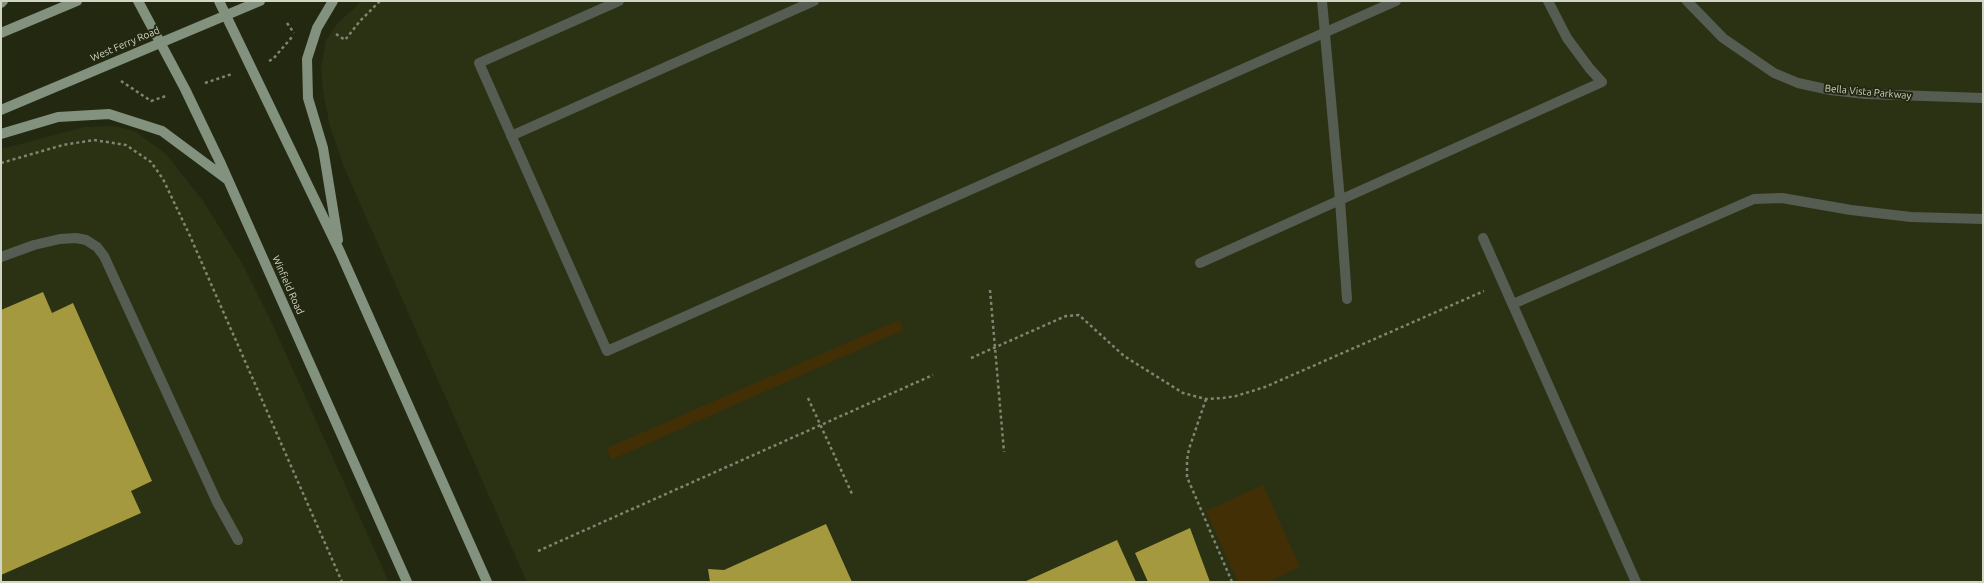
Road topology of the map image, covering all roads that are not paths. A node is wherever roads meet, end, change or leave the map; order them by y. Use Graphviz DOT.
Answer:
graph roads {
  1 [pos="77,1"];
  2 [pos="138,1"];
  3 [pos="219,1"];
  4 [pos="260,1"];
  5 [pos="333,1"];
  6 [pos="619,1"];
  7 [pos="814,1"];
  8 [pos="1322,1"];
  9 [pos="1396,1"];
  10 [pos="1548,1"];
  11 [pos="1687,1"];
  12 [pos="226,15"];
  13 [pos="1,33"];
  14 [pos="1324,33"];
  15 [pos="161,41"];
  16 [pos="1983,98"];
  17 [pos="1,110"];
  18 [pos="1,134"];
  19 [pos="511,136"];
  20 [pos="228,180"];
  21 [pos="1340,200"];
  22 [pos="1983,219"];
  23 [pos="1483,238"];
  24 [pos="340,252"];
  25 [pos="1,257"];
  26 [pos="1200,263"];
  27 [pos="1347,299"];
  28 [pos="1513,304"];
  29 [pos="238,540"];
  30 [pos="407,582"];
  31 [pos="487,582"];
  32 [pos="1636,582"];
  1 -- 13 [label="main road"];
  2 -- 15 [label="main road, Winfield Road"];
  3 -- 12 [label="main road"];
  4 -- 12 [label="main road, West Ferry Road"];
  5 -- 24 [label="main road"];
  6 -- 19 [label="street"];
  7 -- 19 [label="street"];
  8 -- 14 [label="street"];
  9 -- 14 [label="street"];
  10 -- 21 [label="street"];
  11 -- 16 [label="street, Bella Vista Parkway"];
  12 -- 15 [label="main road, West Ferry Road"];
  12 -- 24 [label="main road"];
  14 -- 19 [label="street"];
  14 -- 21 [label="street"];
  15 -- 17 [label="main road, West Ferry Road"];
  15 -- 20 [label="main road, Winfield Road"];
  18 -- 20 [label="main road"];
  20 -- 30 [label="main road, Winfield Road"];
  21 -- 26 [label="street"];
  21 -- 27 [label="street"];
  22 -- 28 [label="street"];
  23 -- 28 [label="street"];
  24 -- 31 [label="main road"];
  25 -- 29 [label="street"];
  28 -- 32 [label="street"];
}
